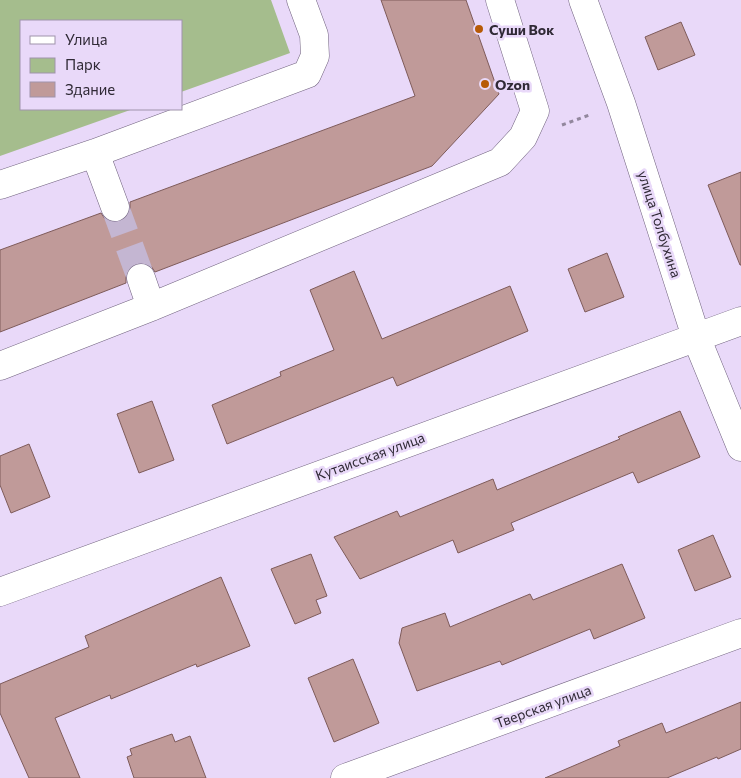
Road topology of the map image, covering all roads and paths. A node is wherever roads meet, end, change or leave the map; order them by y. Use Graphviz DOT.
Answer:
graph roads {
  1 [pos="301,0"];
  2 [pos="500,0"];
  3 [pos="583,0"];
  4 [pos="621,103"];
  5 [pos="520,141"];
  6 [pos="95,153"];
  7 [pos="0,186"];
  8 [pos="115,208"];
  9 [pos="141,278"];
  10 [pos="151,307"];
  11 [pos="741,321"];
  12 [pos="696,337"];
  13 [pos="0,366"];
  14 [pos="741,447"];
  15 [pos="0,592"];
  16 [pos="741,633"];
  17 [pos="345,778"];
  1 -- 6 [label="street"];
  2 -- 5 [label="street"];
  3 -- 4 [label="street, улица Толбухина"];
  4 -- 5 [label="path"];
  4 -- 12 [label="street, улица Толбухина"];
  5 -- 10 [label="street"];
  6 -- 7 [label="street"];
  6 -- 8 [label="street"];
  9 -- 10 [label="street"];
  10 -- 13 [label="street"];
  11 -- 12 [label="street, Кутаисская улица"];
  12 -- 14 [label="street, улица Толбухина"];
  12 -- 15 [label="street, Кутаисская улица"];
  16 -- 17 [label="street, Тверская улица"];
}
